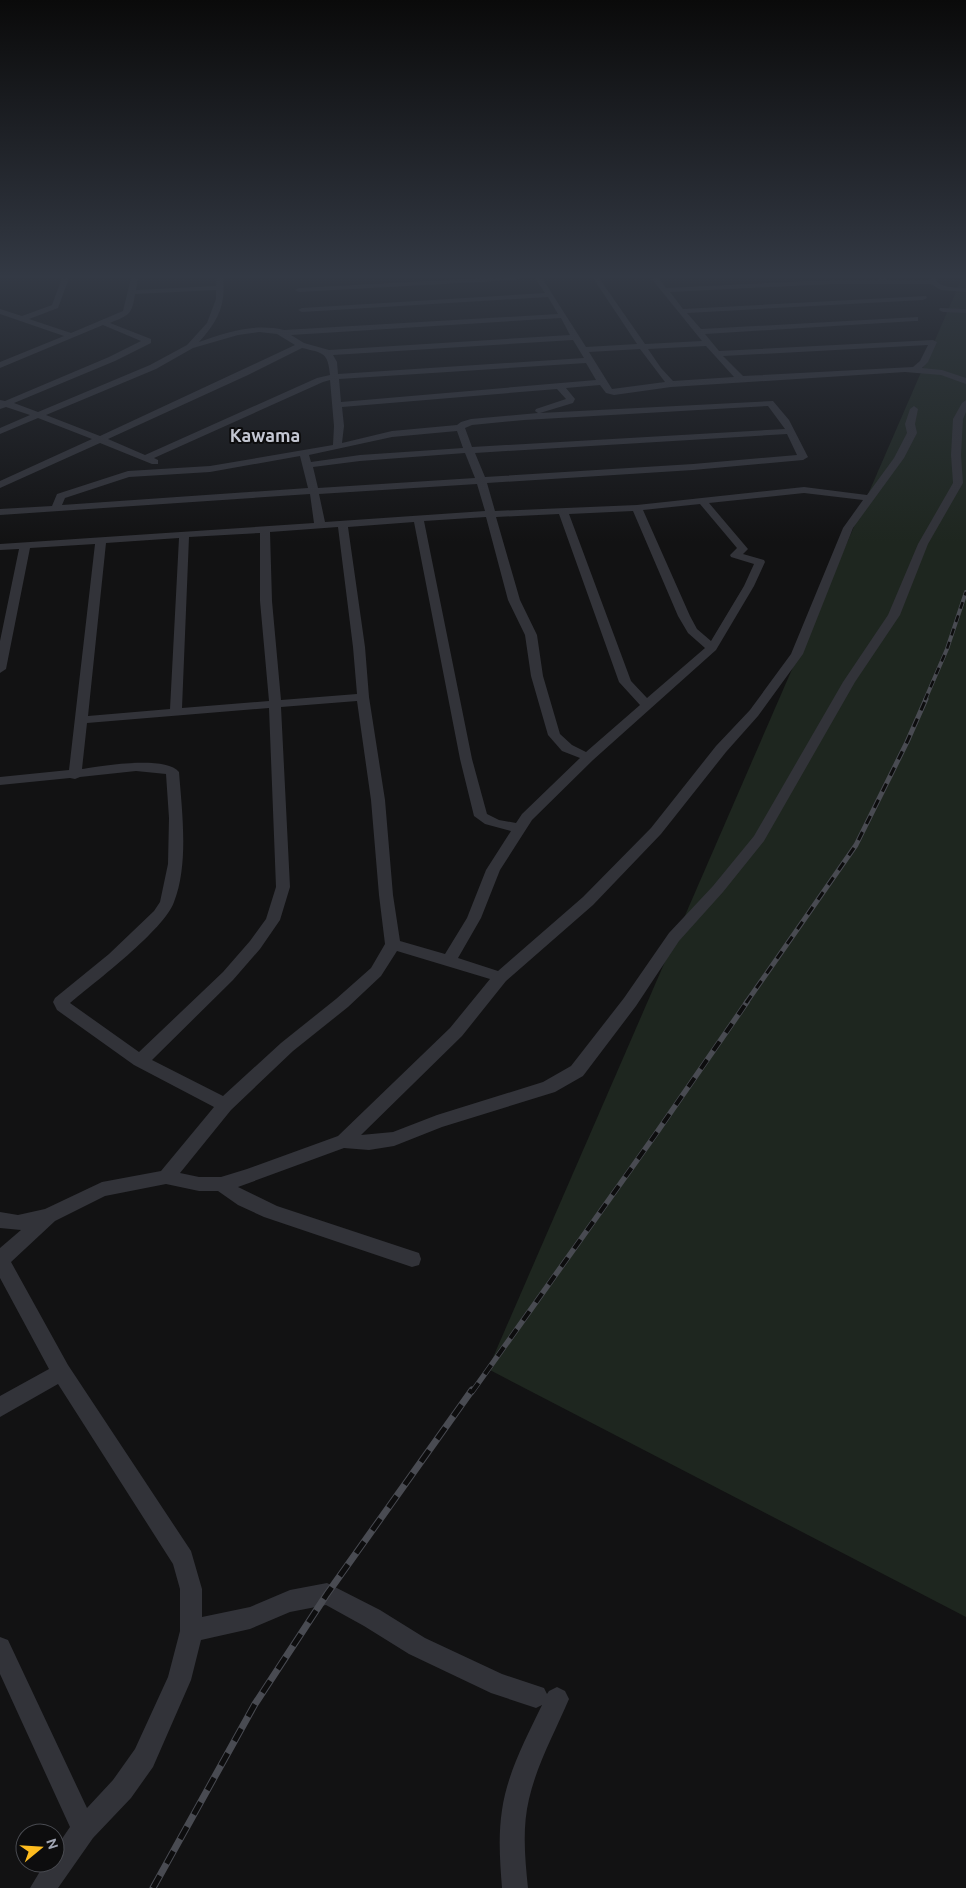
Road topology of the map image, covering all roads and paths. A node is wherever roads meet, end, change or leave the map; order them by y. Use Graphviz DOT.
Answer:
graph roads {
  1 [pos="93,366"];
  2 [pos="155,366"];
  3 [pos="258,366"];
  4 [pos="333,366"];
  5 [pos="369,366"];
  6 [pos="411,366"];
  7 [pos="529,366"];
  8 [pos="593,366"];
  9 [pos="657,366"];
  10 [pos="729,366"];
  11 [pos="919,366"];
  12 [pos="916,369"];
  13 [pos="334,377"];
  14 [pos="741,379"];
  15 [pos="966,381"];
  16 [pos="602,382"];
  17 [pos="670,384"];
  18 [pos="560,386"];
  19 [pos="2,404"];
  20 [pos="966,404"];
  21 [pos="336,405"];
  22 [pos="914,409"];
  23 [pos="38,415"];
  24 [pos="524,417"];
  25 [pos="460,428"];
  26 [pos="346,430"];
  27 [pos="0,431"];
  28 [pos="790,431"];
  29 [pos="392,434"];
  30 [pos="99,440"];
  31 [pos="337,447"];
  32 [pos="470,450"];
  33 [pos="304,452"];
  34 [pos="146,458"];
  35 [pos="307,465"];
  36 [pos="161,469"];
  37 [pos="481,480"];
  38 [pos="0,485"];
  39 [pos="314,491"];
  40 [pos="869,498"];
  41 [pos="703,502"];
  42 [pos="637,508"];
  43 [pos="54,509"];
  44 [pos="563,510"];
  45 [pos="0,512"];
  46 [pos="489,514"];
  47 [pos="418,519"];
  48 [pos="343,524"];
  49 [pos="320,525"];
  50 [pos="265,529"];
  51 [pos="184,534"];
  52 [pos="101,541"];
  53 [pos="25,546"];
  54 [pos="0,547"];
  55 [pos="712,648"];
  56 [pos="0,669"];
  57 [pos="363,697"];
  58 [pos="275,703"];
  59 [pos="648,705"];
  60 [pos="176,712"];
  61 [pos="82,720"];
  62 [pos="588,757"];
  63 [pos="75,775"];
  64 [pos="0,782"];
  65 [pos="519,828"];
  66 [pos="393,944"];
  67 [pos="449,960"];
  68 [pos="502,977"];
  69 [pos="140,1062"];
  70 [pos="225,1106"];
  71 [pos="344,1141"];
  72 [pos="166,1177"];
  73 [pos="221,1184"];
  74 [pos="49,1216"];
  75 [pos="0,1220"];
  76 [pos="412,1259"];
  77 [pos="0,1260"];
  78 [pos="61,1372"];
  79 [pos="0,1407"];
  80 [pos="191,1631"];
  81 [pos="0,1648"];
  82 [pos="84,1829"];
  83 [pos="44,1888"];
  84 [pos="515,1888"];
  1 -- 19 [label="street"];
  2 -- 23 [label="street"];
  3 -- 30 [label="street"];
  4 -- 13 [label="street"];
  5 -- 13 [label="street"];
  6 -- 21 [label="street"];
  7 -- 18 [label="street"];
  8 -- 16 [label="street"];
  9 -- 17 [label="street"];
  10 -- 14 [label="street"];
  11 -- 12 [label="street"];
  12 -- 14 [label="street"];
  12 -- 15 [label="street"];
  13 -- 21 [label="street"];
  13 -- 34 [label="street"];
  14 -- 17 [label="street"];
  16 -- 17 [label="street"];
  16 -- 18 [label="street"];
  18 -- 24 [label="street"];
  19 -- 23 [label="street"];
  20 -- 71 [label="street"];
  21 -- 26 [label="street"];
  22 -- 40 [label="street"];
  23 -- 27 [label="street"];
  23 -- 30 [label="street"];
  24 -- 25 [label="street"];
  24 -- 28 [label="street"];
  25 -- 29 [label="street"];
  25 -- 32 [label="street"];
  26 -- 29 [label="street"];
  26 -- 31 [label="street"];
  28 -- 32 [label="street"];
  28 -- 37 [label="street"];
  29 -- 31 [label="street"];
  30 -- 34 [label="street"];
  30 -- 38 [label="street"];
  31 -- 33 [label="street"];
  32 -- 35 [label="street"];
  32 -- 37 [label="street"];
  33 -- 35 [label="street"];
  33 -- 36 [label="street"];
  34 -- 36 [label="street"];
  35 -- 39 [label="street"];
  36 -- 43 [label="street"];
  37 -- 39 [label="street"];
  37 -- 46 [label="street"];
  39 -- 43 [label="street"];
  39 -- 49 [label="street"];
  40 -- 41 [label="street"];
  40 -- 68 [label="street"];
  41 -- 42 [label="street"];
  41 -- 55 [label="street"];
  42 -- 44 [label="street"];
  42 -- 55 [label="street"];
  43 -- 45 [label="street"];
  44 -- 46 [label="street"];
  44 -- 59 [label="street"];
  46 -- 47 [label="street"];
  46 -- 62 [label="street"];
  47 -- 48 [label="street"];
  47 -- 65 [label="street"];
  48 -- 49 [label="street"];
  48 -- 57 [label="street"];
  49 -- 50 [label="street"];
  50 -- 51 [label="street"];
  50 -- 58 [label="street"];
  51 -- 52 [label="street"];
  51 -- 60 [label="street"];
  52 -- 53 [label="street"];
  52 -- 61 [label="street"];
  53 -- 54 [label="street"];
  53 -- 56 [label="street"];
  55 -- 59 [label="street"];
  57 -- 58 [label="street"];
  57 -- 66 [label="street"];
  58 -- 60 [label="street"];
  58 -- 69 [label="street"];
  59 -- 62 [label="street"];
  60 -- 61 [label="street"];
  61 -- 63 [label="street"];
  62 -- 65 [label="street"];
  63 -- 64 [label="street"];
  63 -- 69 [label="street"];
  65 -- 67 [label="street"];
  66 -- 67 [label="street"];
  66 -- 70 [label="street"];
  67 -- 68 [label="street"];
  68 -- 71 [label="street"];
  69 -- 70 [label="street"];
  70 -- 72 [label="street"];
  71 -- 73 [label="street"];
  72 -- 73 [label="street"];
  72 -- 74 [label="street"];
  73 -- 76 [label="street"];
  74 -- 75 [label="street"];
  74 -- 77 [label="street"];
  77 -- 78 [label="street"];
  78 -- 79 [label="street"];
  78 -- 80 [label="street"];
  80 -- 82 [label="street"];
  80 -- 84 [label="street"];
  81 -- 82 [label="street"];
  82 -- 83 [label="street"];
}
